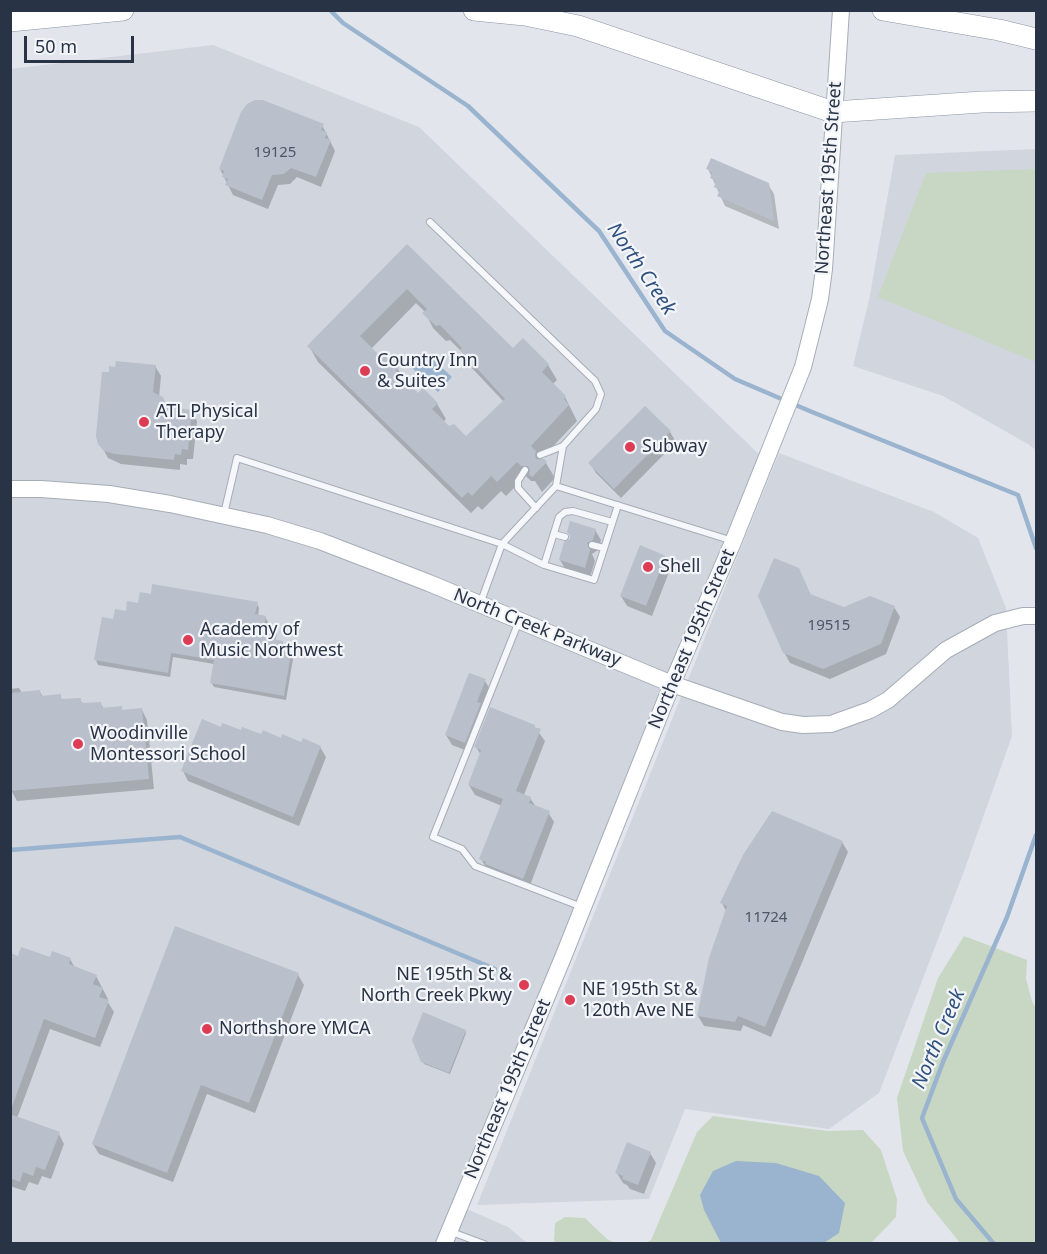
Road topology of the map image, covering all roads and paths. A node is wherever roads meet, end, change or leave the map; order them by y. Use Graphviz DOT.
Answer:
graph roads {
  1 [pos="123,10"];
  2 [pos="474,10"];
  3 [pos="841,10"];
  4 [pos="883,10"];
  5 [pos="10,21"];
  6 [pos="1036,39"];
  7 [pos="1036,101"];
  8 [pos="833,112"];
  9 [pos="430,222"];
  10 [pos="563,446"];
  11 [pos="540,455"];
  12 [pos="525,470"];
  13 [pos="556,486"];
  14 [pos="10,489"];
  15 [pos="618,505"];
  16 [pos="536,508"];
  17 [pos="224,515"];
  18 [pos="612,522"];
  19 [pos="554,534"];
  20 [pos="565,537"];
  21 [pos="733,542"];
  22 [pos="502,544"];
  23 [pos="592,545"];
  24 [pos="604,548"];
  25 [pos="544,565"];
  26 [pos="480,605"];
  27 [pos="1036,616"];
  28 [pos="519,621"];
  29 [pos="672,684"];
  30 [pos="583,907"];
  31 [pos="446,1237"];
  32 [pos="484,1244"];
  1 -- 5 [label="highway"];
  2 -- 8 [label="highway"];
  3 -- 8 [label="main road, Northeast 195th Street"];
  4 -- 6 [label="highway"];
  7 -- 8 [label="highway"];
  8 -- 21 [label="main road, Northeast 195th Street"];
  9 -- 10 [label="lane"];
  10 -- 11 [label="lane"];
  10 -- 13 [label="lane"];
  12 -- 16 [label="lane"];
  13 -- 15 [label="lane"];
  13 -- 16 [label="lane"];
  14 -- 17 [label="main road, North Creek Parkway"];
  15 -- 18 [label="lane"];
  15 -- 21 [label="lane"];
  16 -- 22 [label="lane"];
  17 -- 22 [label="lane"];
  17 -- 26 [label="main road, North Creek Parkway"];
  18 -- 19 [label="lane"];
  18 -- 24 [label="lane"];
  19 -- 20 [label="lane"];
  19 -- 25 [label="lane"];
  21 -- 29 [label="main road, Northeast 195th Street"];
  22 -- 25 [label="lane"];
  22 -- 26 [label="lane"];
  23 -- 24 [label="lane"];
  24 -- 25 [label="lane"];
  26 -- 28 [label="main road, North Creek Parkway"];
  27 -- 29 [label="main road, North Creek Parkway"];
  28 -- 29 [label="main road, North Creek Parkway"];
  28 -- 30 [label="lane"];
  29 -- 30 [label="main road, Northeast 195th Street"];
  30 -- 31 [label="main road, Northeast 195th Street"];
  31 -- 32 [label="lane"];
}
